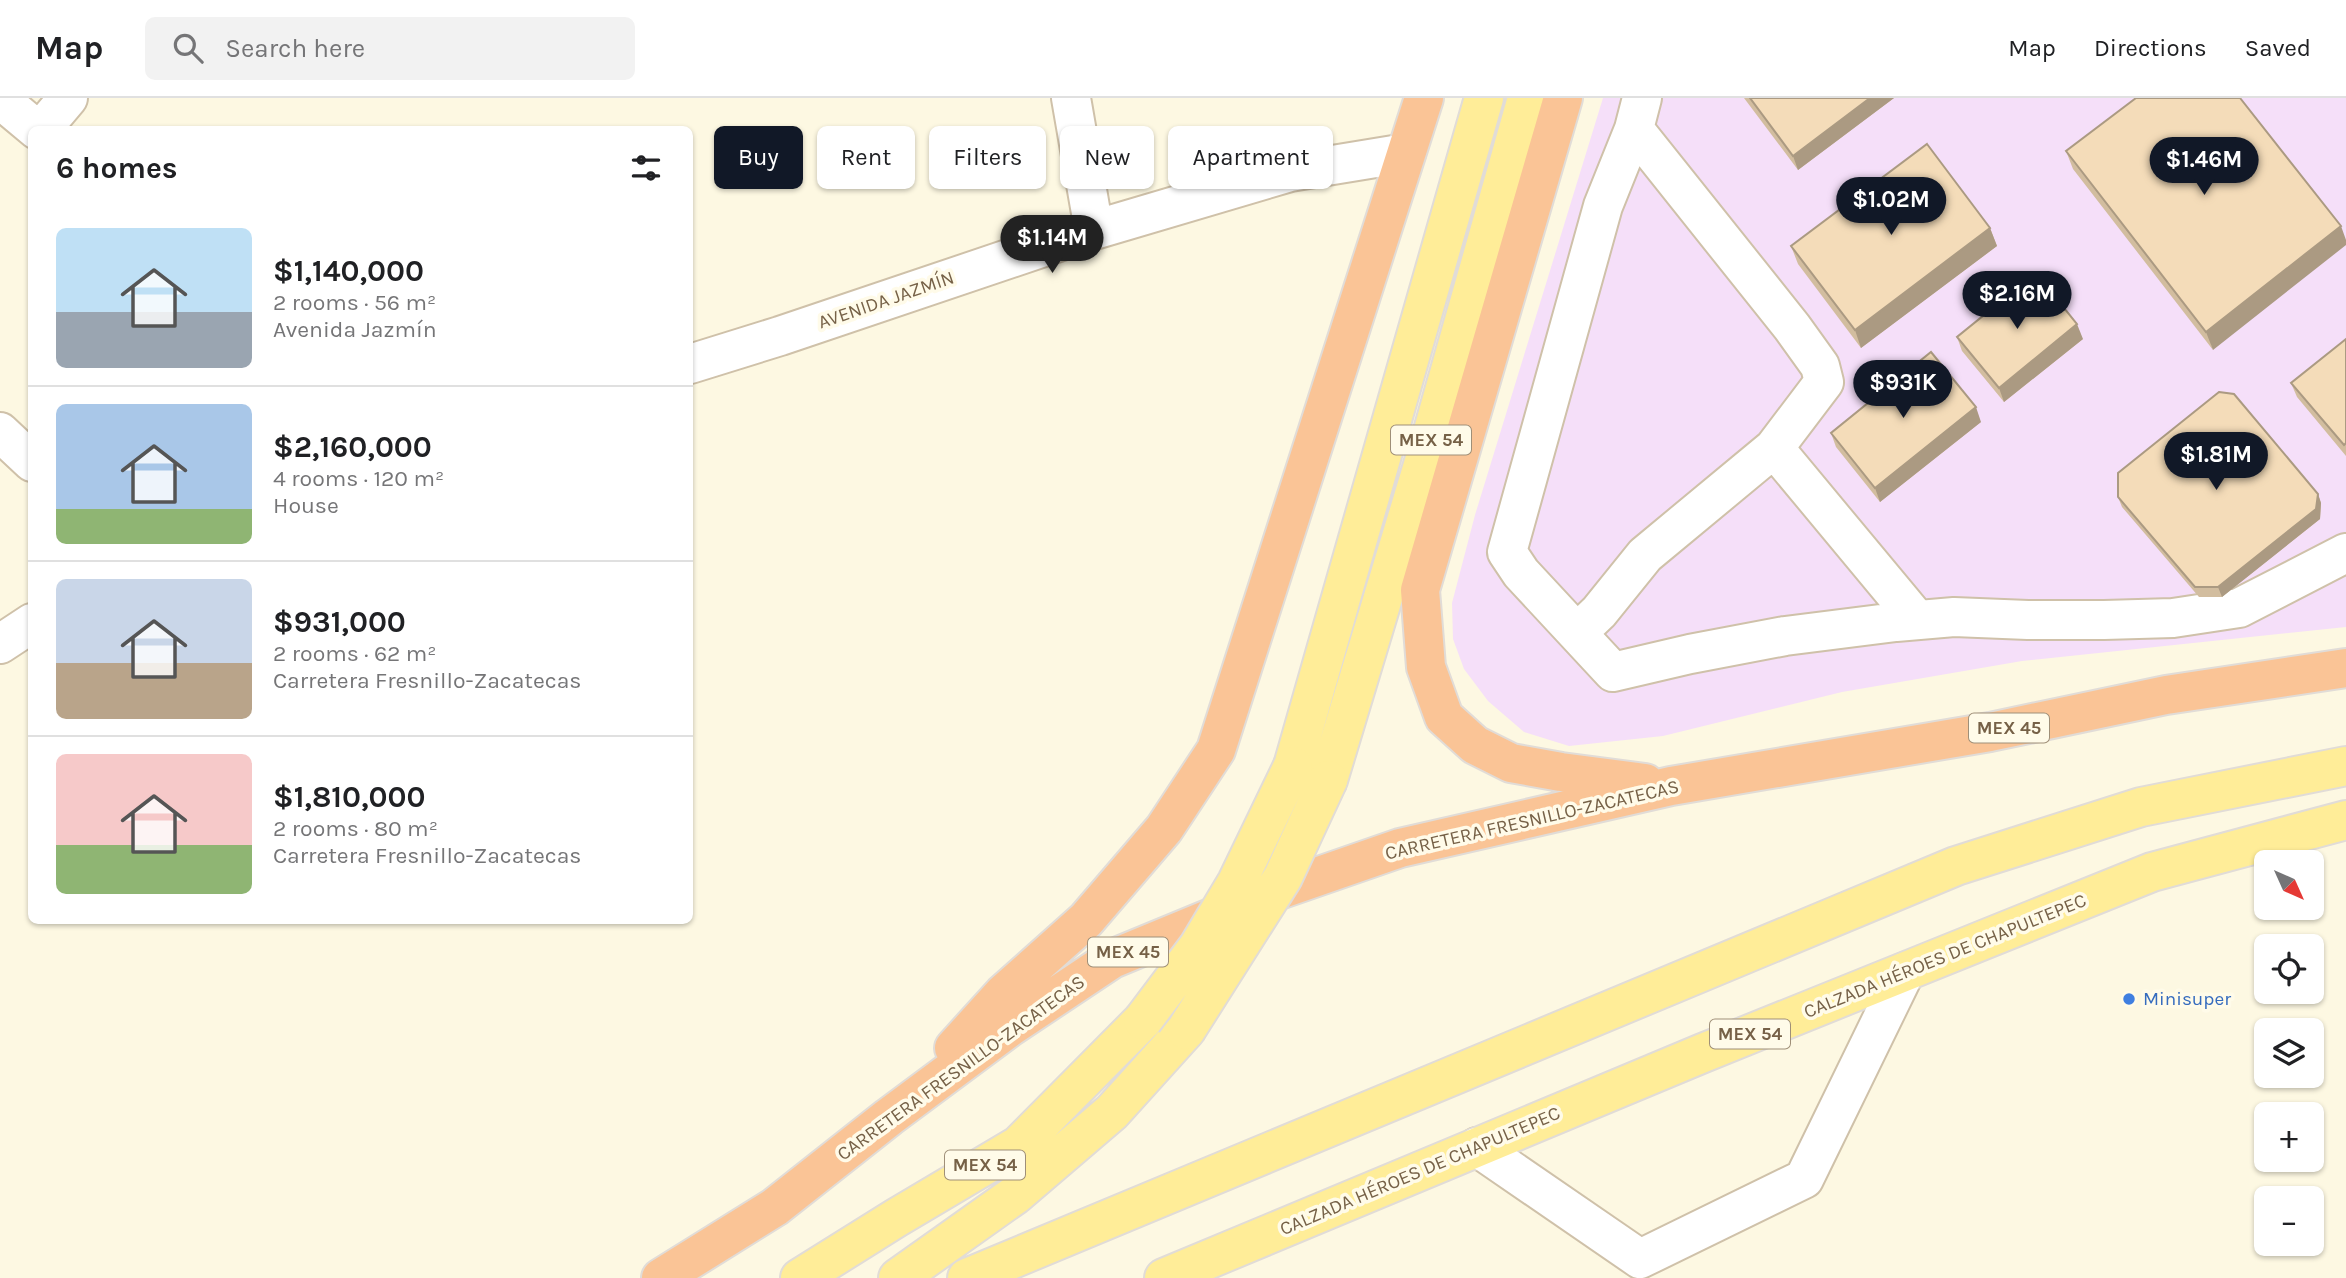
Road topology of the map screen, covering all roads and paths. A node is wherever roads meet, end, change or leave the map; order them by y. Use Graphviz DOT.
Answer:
graph roads {
  1 [pos="68,98"];
  2 [pos="1071,98"];
  3 [pos="1424,98"];
  4 [pos="1484,98"];
  5 [pos="1527,98"];
  6 [pos="1563,98"];
  7 [pos="0,99"];
  8 [pos="1638,113"];
  9 [pos="34,126"];
  10 [pos="43,126"];
  11 [pos="1406,153"];
  12 [pos="1094,230"];
  13 [pos="693,362"];
  14 [pos="0,432"];
  15 [pos="1774,448"];
  16 [pos="28,458"];
  17 [pos="2346,553"];
  18 [pos="1917,620"];
  19 [pos="28,626"];
  20 [pos="1577,633"];
  21 [pos="0,644"];
  22 [pos="2346,668"];
  23 [pos="2346,766"];
  24 [pos="1671,786"];
  25 [pos="2346,821"];
  26 [pos="1905,972"];
  27 [pos="889,1117"];
  28 [pos="1477,1147"];
  29 [pos="661,1278"];
  30 [pos="800,1278"];
  31 [pos="898,1278"];
  32 [pos="967,1278"];
  33 [pos="1164,1278"];
  1 -- 10 [label="street"];
  2 -- 12 [label="street"];
  3 -- 11 [label="highway"];
  4 -- 30 [label="main road, MEX 54, bridge"];
  5 -- 31 [label="main road, MEX 54, bridge"];
  6 -- 24 [label="highway"];
  7 -- 9 [label="street"];
  8 -- 15 [label="street"];
  8 -- 20 [label="street"];
  11 -- 12 [label="street, AVENIDA JAZMÍN"];
  11 -- 27 [label="highway"];
  12 -- 13 [label="street, AVENIDA JAZMÍN"];
  14 -- 16 [label="street"];
  15 -- 18 [label="street"];
  15 -- 20 [label="street"];
  17 -- 18 [label="street"];
  18 -- 20 [label="street"];
  19 -- 21 [label="street"];
  22 -- 24 [label="highway, CARRETERA FRESNILLO-ZACATECAS / MEX 45"];
  23 -- 32 [label="main road"];
  24 -- 27 [label="highway, CARRETERA FRESNILLO-ZACATECAS / MEX 45"];
  25 -- 26 [label="main road, CALZADA HÉROES DE CHAPULTEPEC / MEX 54"];
  26 -- 28 [label="main road, CALZADA HÉROES DE CHAPULTEPEC / MEX 54"];
  26 -- 28 [label="street"];
  27 -- 29 [label="highway, CARRETERA FRESNILLO-ZACATECAS / MEX 45"];
  28 -- 33 [label="main road, CALZADA HÉROES DE CHAPULTEPEC / MEX 54"];
}
